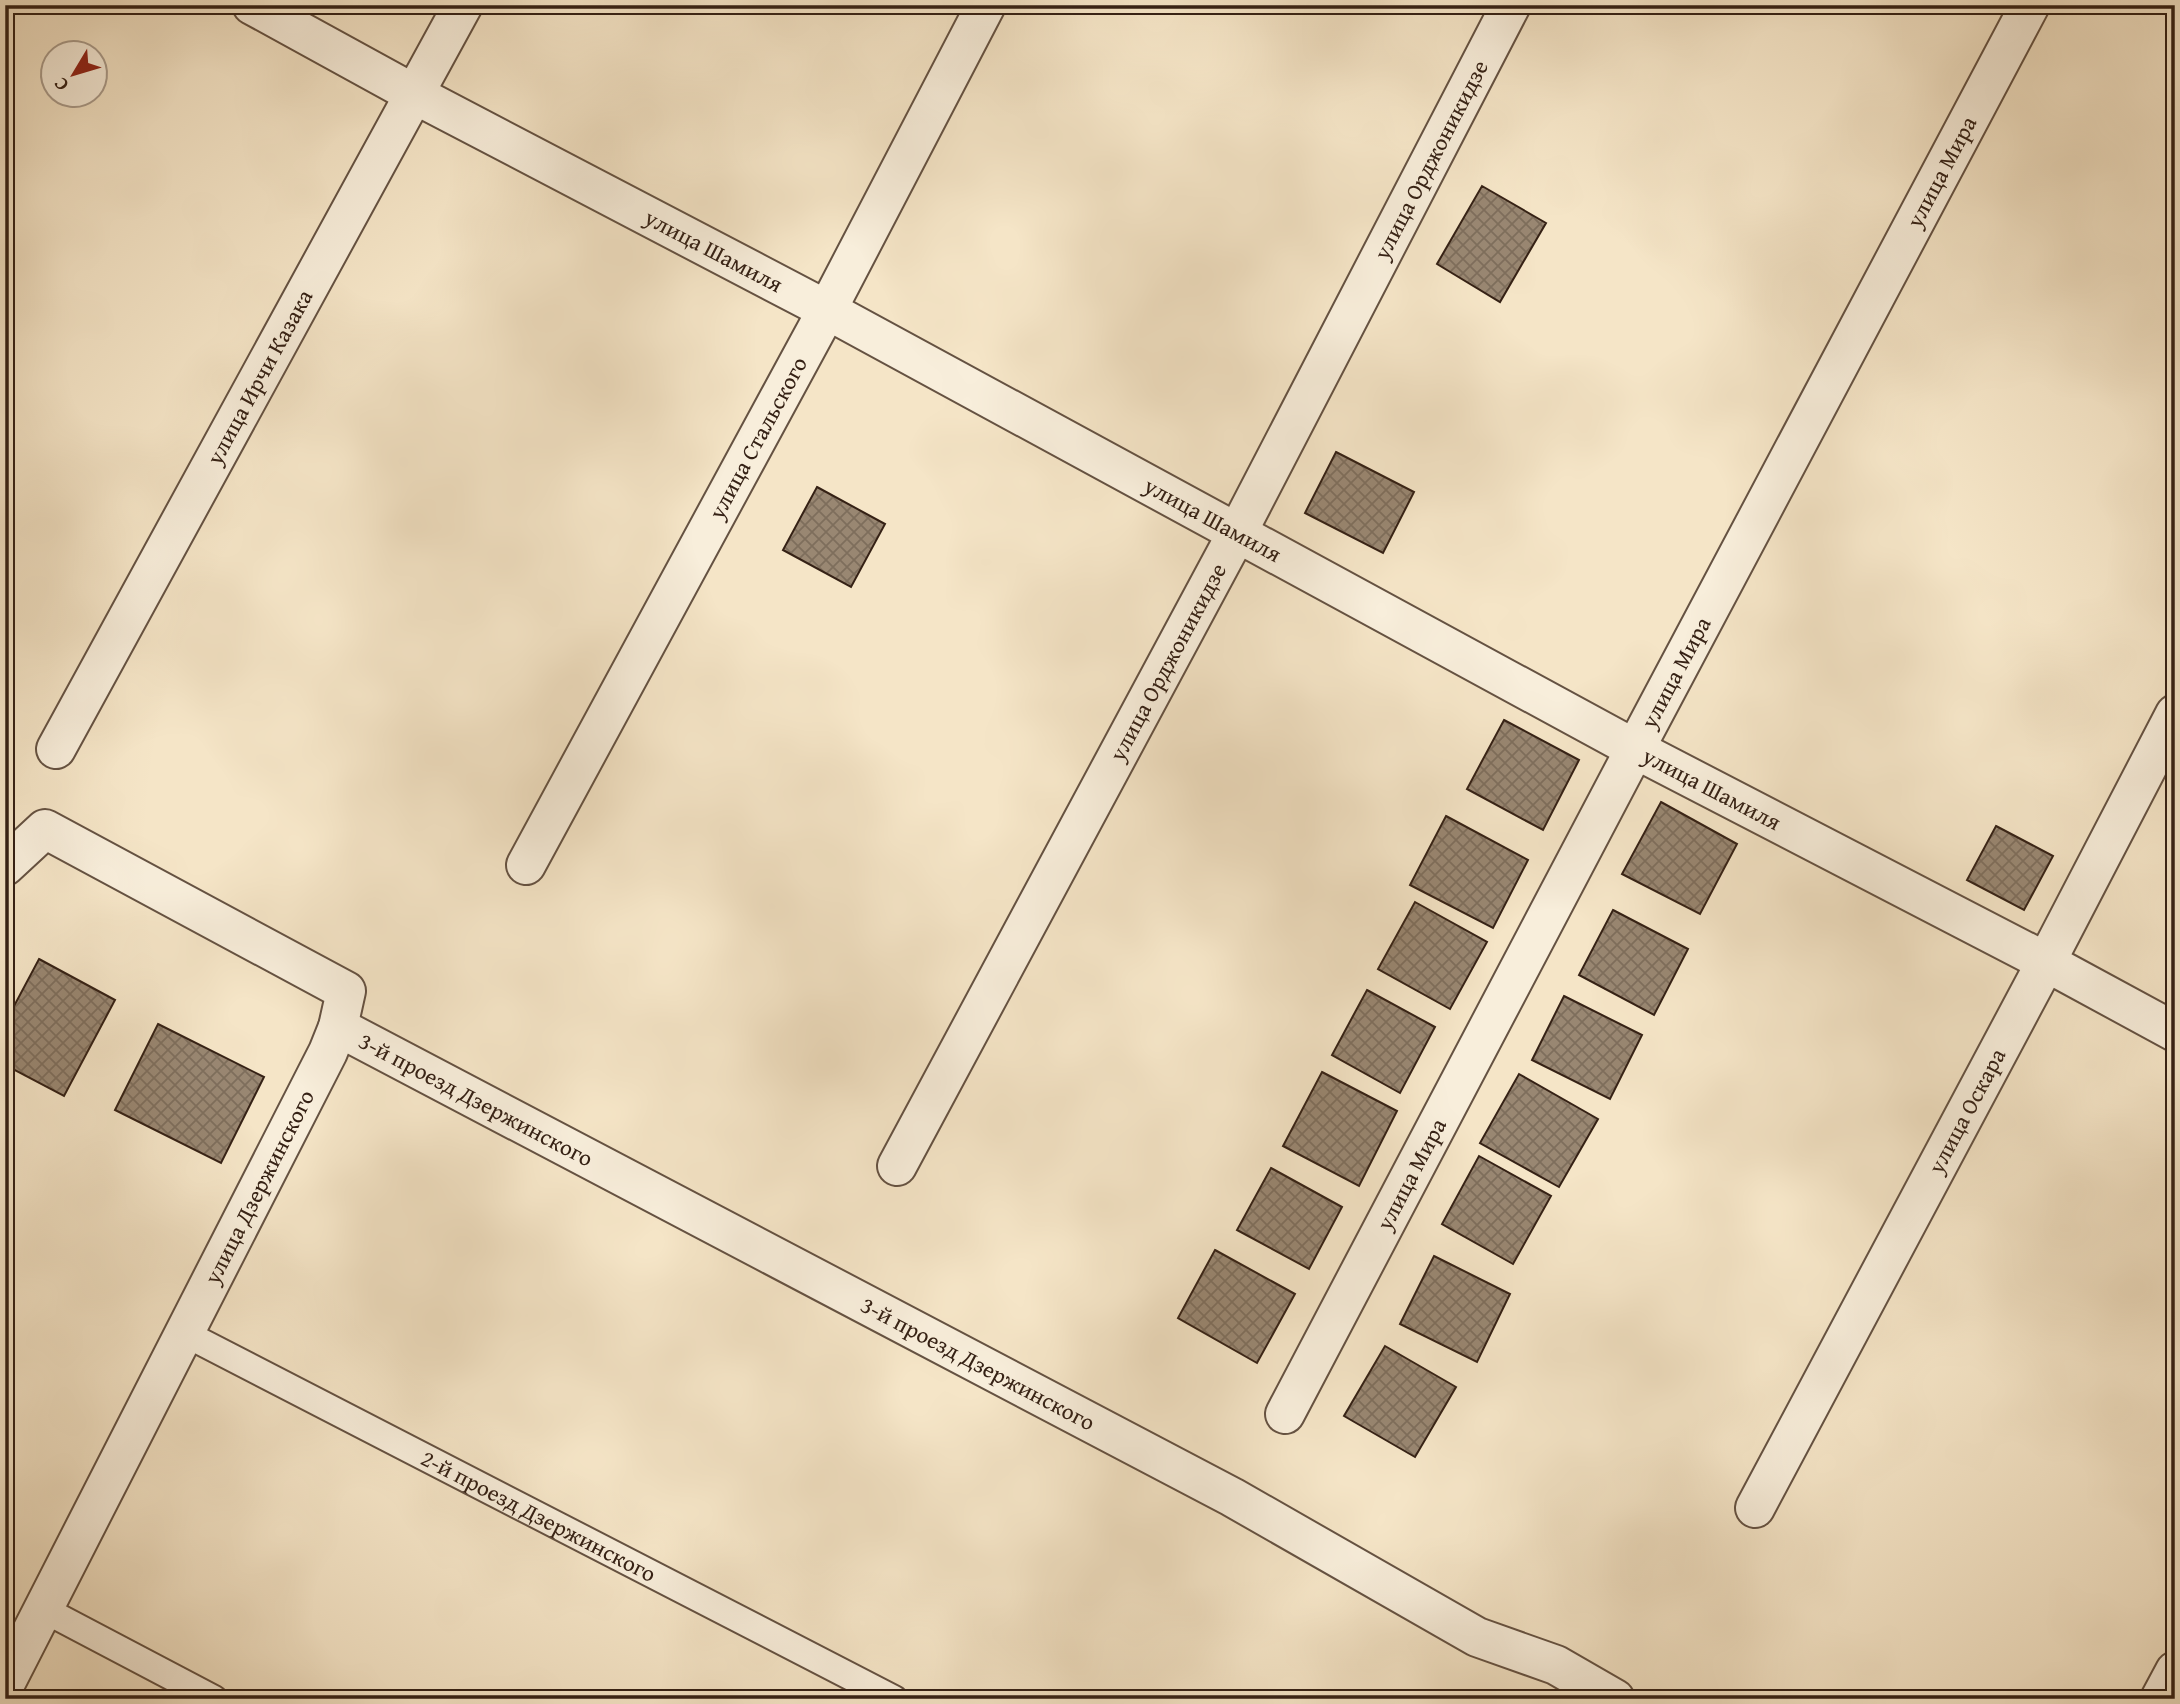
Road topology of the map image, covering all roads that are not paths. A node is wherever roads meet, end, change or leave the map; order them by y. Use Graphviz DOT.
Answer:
graph roads {
  1 [pos="252,5"];
  2 [pos="463,5"];
  3 [pos="986,5"];
  4 [pos="1511,5"];
  5 [pos="2030,5"];
  6 [pos="416,94"];
  7 [pos="827,310"];
  8 [pos="1237,533"];
  9 [pos="2175,714"];
  10 [pos="56,749"];
  11 [pos="1634,749"];
  12 [pos="526,865"];
  13 [pos="5,866"];
  14 [pos="2046,962"];
  15 [pos="338,1027"];
  16 [pos="2175,1032"];
  17 [pos="897,1166"];
  18 [pos="184,1333"];
  19 [pos="1285,1414"];
  20 [pos="1755,1508"];
  21 [pos="43,1609"];
  22 [pos="2175,1671"];
  23 [pos="5,1684"];
  24 [pos="214,1699"];
  25 [pos="894,1699"];
  26 [pos="1615,1699"];
  27 [pos="2160,1699"];
  1 -- 6 [label="street, улица Шамиля"];
  2 -- 6 [label="street, улица Ирчи Казака"];
  3 -- 7 [label="street, улица Стальского"];
  4 -- 8 [label="street, улица Орджоникидзе"];
  5 -- 11 [label="street, улица Мира"];
  6 -- 7 [label="street, улица Шамиля"];
  6 -- 10 [label="street, улица Ирчи Казака"];
  7 -- 8 [label="street, улица Шамиля"];
  7 -- 12 [label="street, улица Стальского"];
  8 -- 11 [label="street, улица Шамиля"];
  8 -- 17 [label="street, улица Орджоникидзе"];
  9 -- 14 [label="street, улица Оскара"];
  11 -- 14 [label="street, улица Шамиля"];
  11 -- 19 [label="street, улица Мира"];
  13 -- 15 [label="street, улица Дзержинского"];
  14 -- 16 [label="street, улица Шамиля"];
  14 -- 20 [label="street, улица Оскара"];
  15 -- 18 [label="street, улица Дзержинского"];
  15 -- 26 [label="street, 3-й проезд Дзержинского"];
  18 -- 21 [label="street, улица Дзержинского"];
  18 -- 25 [label="lane, 2-й проезд Дзержинского"];
  21 -- 23 [label="street, улица Дзержинского"];
  21 -- 24 [label="lane"];
  22 -- 27 [label="street"];
}
